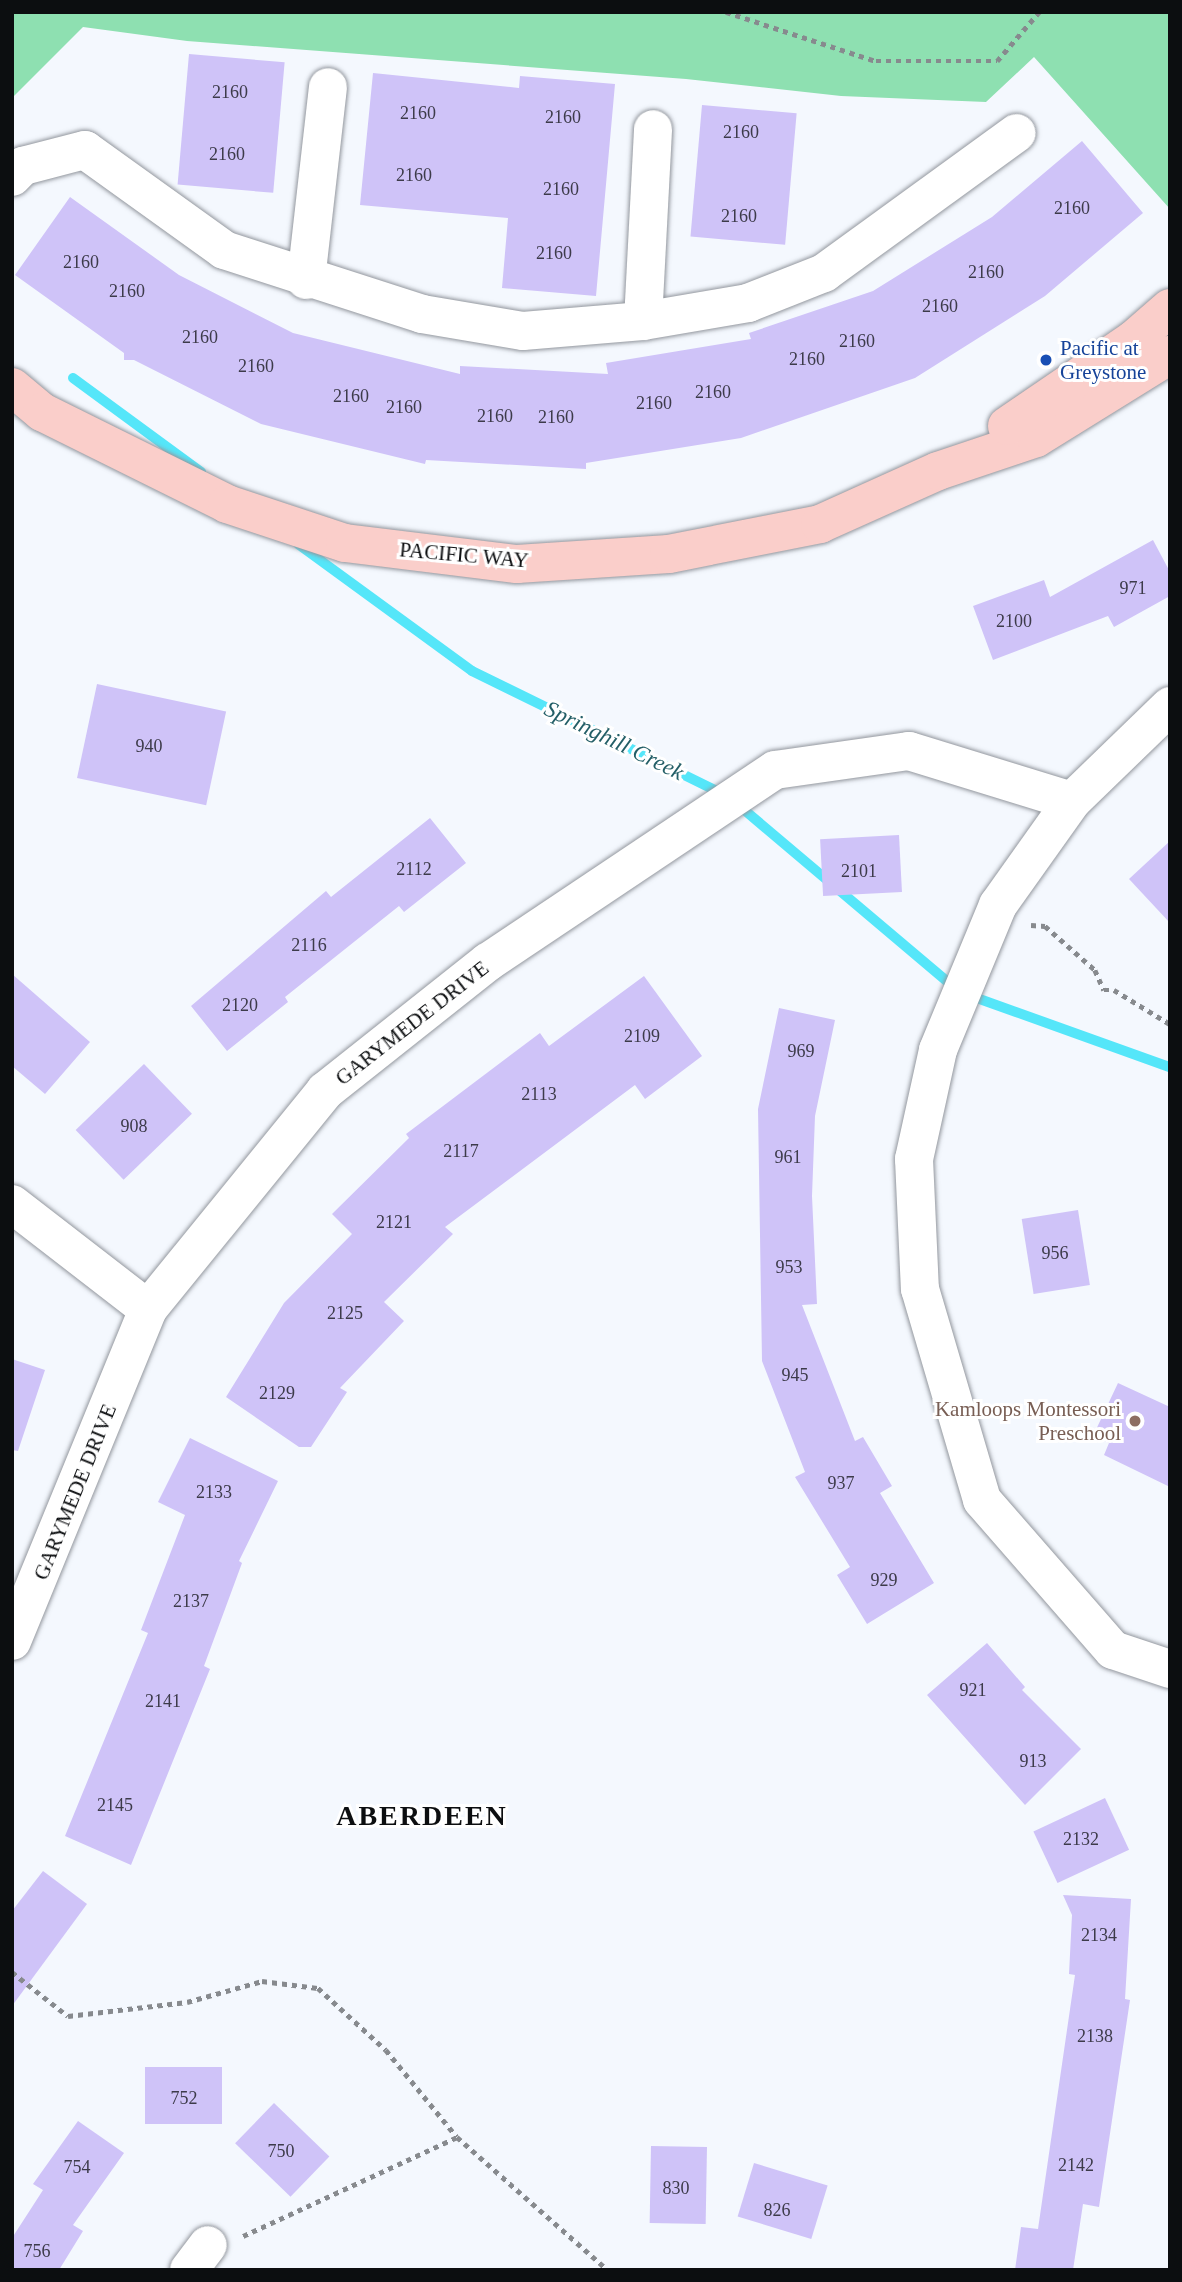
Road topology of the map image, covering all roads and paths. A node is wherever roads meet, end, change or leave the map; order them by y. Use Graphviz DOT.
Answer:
graph roads {
  1 [pos="726,12"];
  2 [pos="1039,12"];
  3 [pos="328,87"];
  4 [pos="653,129"];
  5 [pos="1017,133"];
  6 [pos="12,177"];
  7 [pos="306,280"];
  8 [pos="1170,308"];
  9 [pos="643,321"];
  10 [pos="1170,355"];
  11 [pos="12,387"];
  12 [pos="937,471"];
  13 [pos="1170,706"];
  14 [pos="1072,801"];
  15 [pos="1030,925"];
  16 [pos="1170,1024"];
  17 [pos="12,1204"];
  18 [pos="148,1309"];
  19 [pos="12,1641"];
  20 [pos="1170,1669"];
  21 [pos="12,1972"];
  22 [pos="457,2137"];
  23 [pos="198,2257"];
  24 [pos="608,2270"];
  1 -- 2 [label="path"];
  3 -- 7 [label="street"];
  4 -- 9 [label="street"];
  5 -- 9 [label="street"];
  6 -- 7 [label="street"];
  7 -- 9 [label="street"];
  8 -- 12 [label="main road, PACIFIC WAY"];
  10 -- 12 [label="main road, PACIFIC WAY"];
  11 -- 12 [label="main road, PACIFIC WAY"];
  13 -- 14 [label="street"];
  14 -- 18 [label="street, GARYMEDE DRIVE"];
  14 -- 20 [label="street"];
  15 -- 16 [label="path"];
  17 -- 18 [label="street"];
  18 -- 19 [label="street, GARYMEDE DRIVE"];
  21 -- 22 [label="path"];
  22 -- 23 [label="path"];
  22 -- 24 [label="path"];
}
